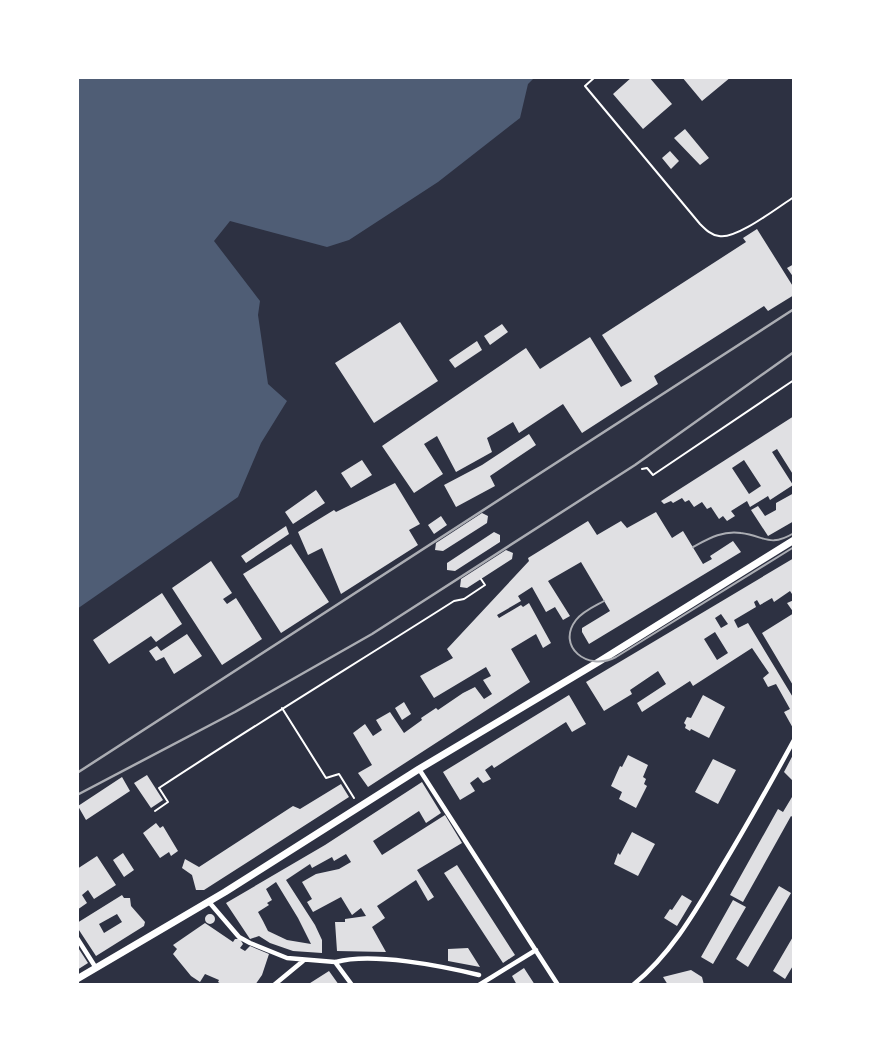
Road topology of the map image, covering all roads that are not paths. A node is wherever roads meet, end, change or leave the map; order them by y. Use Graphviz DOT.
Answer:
graph roads {
  1 [pos="595,77"];
  2 [pos="794,197"];
  3 [pos="794,540"];
  4 [pos="794,740"];
  5 [pos="419,769"];
  6 [pos="208,902"];
  7 [pos="77,938"];
  8 [pos="536,950"];
  9 [pos="304,961"];
  10 [pos="335,962"];
  11 [pos="96,968"];
  12 [pos="480,975"];
  13 [pos="77,979"];
  14 [pos="274,985"];
  15 [pos="352,985"];
  16 [pos="479,985"];
  17 [pos="558,985"];
  18 [pos="633,985"];
  1 -- 2 [label="lane"];
  3 -- 5 [label="main road"];
  4 -- 18 [label="street"];
  5 -- 6 [label="main road"];
  5 -- 8 [label="street"];
  6 -- 9 [label="street"];
  6 -- 11 [label="main road"];
  7 -- 11 [label="street"];
  8 -- 16 [label="street"];
  8 -- 17 [label="street"];
  9 -- 10 [label="street"];
  9 -- 14 [label="street"];
  10 -- 12 [label="street"];
  10 -- 15 [label="street"];
  11 -- 13 [label="main road"];
}
